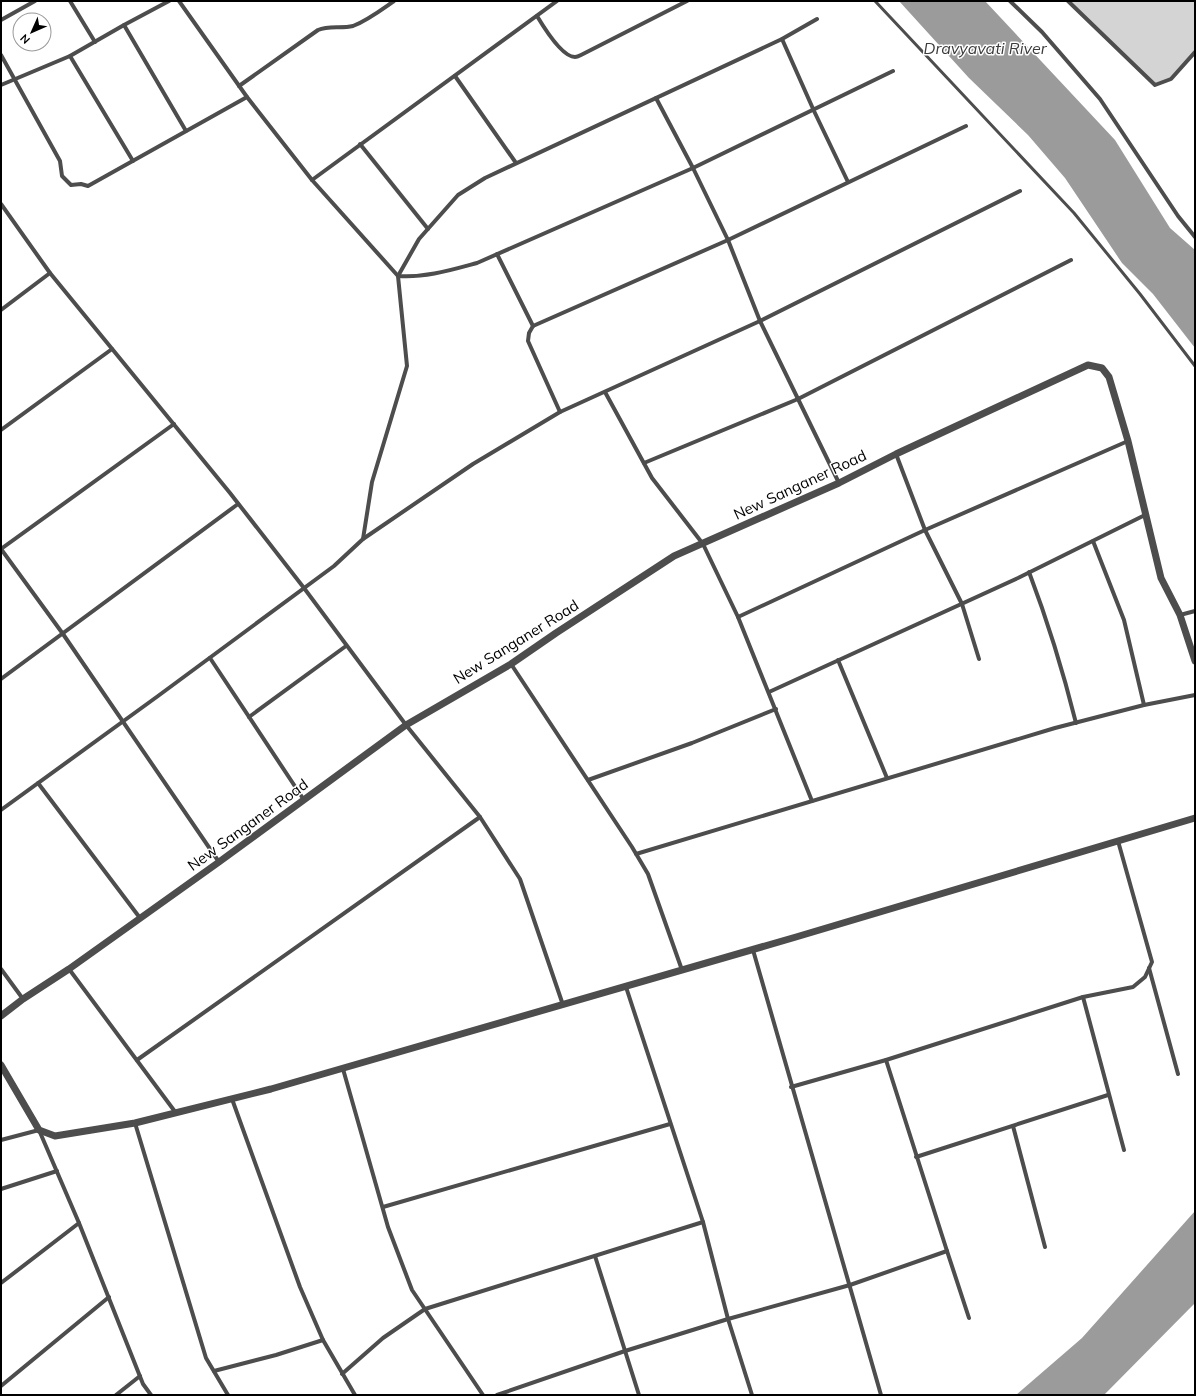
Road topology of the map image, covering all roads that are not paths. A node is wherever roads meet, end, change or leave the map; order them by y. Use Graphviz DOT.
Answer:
graph roads {
  1 [pos="35,1"];
  2 [pos="70,1"];
  3 [pos="169,1"];
  4 [pos="180,1"];
  5 [pos="394,1"];
  6 [pos="557,1"];
  7 [pos="686,1"];
  8 [pos="875,1"];
  9 [pos="1010,1"];
  10 [pos="1068,1"];
  11 [pos="537,16"];
  12 [pos="817,19"];
  13 [pos="1,20"];
  14 [pos="124,25"];
  15 [pos="782,40"];
  16 [pos="95,42"];
  17 [pos="1195,52"];
  18 [pos="1,55"];
  19 [pos="70,56"];
  20 [pos="893,71"];
  21 [pos="455,76"];
  22 [pos="15,78"];
  23 [pos="1,85"];
  24 [pos="239,86"];
  25 [pos="247,97"];
  26 [pos="656,98"];
  27 [pos="814,111"];
  28 [pos="966,126"];
  29 [pos="186,131"];
  30 [pos="360,144"];
  31 [pos="133,161"];
  32 [pos="516,163"];
  33 [pos="693,168"];
  34 [pos="312,180"];
  35 [pos="848,182"];
  36 [pos="1020,191"];
  37 [pos="1,204"];
  38 [pos="428,229"];
  39 [pos="1195,237"];
  40 [pos="728,240"];
  41 [pos="497,254"];
  42 [pos="1071,260"];
  43 [pos="50,273"];
  44 [pos="398,276"];
  45 [pos="1,310"];
  46 [pos="760,321"];
  47 [pos="533,326"];
  48 [pos="112,349"];
  49 [pos="1195,366"];
  50 [pos="605,392"];
  51 [pos="798,399"];
  52 [pos="560,412"];
  53 [pos="174,424"];
  54 [pos="1,430"];
  55 [pos="1128,441"];
  56 [pos="896,454"];
  57 [pos="644,463"];
  58 [pos="839,483"];
  59 [pos="238,504"];
  60 [pos="1145,515"];
  61 [pos="926,530"];
  62 [pos="363,539"];
  63 [pos="1093,541"];
  64 [pos="703,544"];
  65 [pos="1,549"];
  66 [pos="1029,572"];
  67 [pos="304,588"];
  68 [pos="962,604"];
  69 [pos="1195,611"];
  70 [pos="1180,615"];
  71 [pos="738,617"];
  72 [pos="62,634"];
  73 [pos="346,646"];
  74 [pos="210,658"];
  75 [pos="979,659"];
  76 [pos="838,660"];
  77 [pos="1195,661"];
  78 [pos="511,664"];
  79 [pos="1,680"];
  80 [pos="769,692"];
  81 [pos="1195,695"];
  82 [pos="1144,705"];
  83 [pos="776,709"];
  84 [pos="249,717"];
  85 [pos="122,722"];
  86 [pos="1076,722"];
  87 [pos="406,725"];
  88 [pos="887,778"];
  89 [pos="588,780"];
  90 [pos="38,783"];
  91 [pos="304,800"];
  92 [pos="812,801"];
  93 [pos="1,810"];
  94 [pos="480,817"];
  95 [pos="1195,818"];
  96 [pos="1118,841"];
  97 [pos="636,854"];
  98 [pos="219,862"];
  99 [pos="140,918"];
  100 [pos="753,950"];
  101 [pos="69,968"];
  102 [pos="1149,968"];
  103 [pos="1,969"];
  104 [pos="682,971"];
  105 [pos="626,987"];
  106 [pos="1083,997"];
  107 [pos="23,999"];
  108 [pos="563,1005"];
  109 [pos="1,1016"];
  110 [pos="137,1060"];
  111 [pos="886,1060"];
  112 [pos="1,1065"];
  113 [pos="343,1069"];
  114 [pos="1178,1074"];
  115 [pos="791,1087"];
  116 [pos="1108,1095"];
  117 [pos="232,1099"];
  118 [pos="176,1112"];
  119 [pos="135,1122"];
  120 [pos="670,1124"];
  121 [pos="1013,1126"];
  122 [pos="39,1130"];
  123 [pos="1,1140"];
  124 [pos="1124,1150"];
  125 [pos="916,1157"];
  126 [pos="57,1171"];
  127 [pos="1,1189"];
  128 [pos="383,1207"];
  129 [pos="703,1222"];
  130 [pos="79,1223"];
  131 [pos="1045,1247"];
  132 [pos="947,1251"];
  133 [pos="595,1256"];
  134 [pos="1,1282"];
  135 [pos="850,1285"];
  136 [pos="109,1297"];
  137 [pos="425,1309"];
  138 [pos="969,1318"];
  139 [pos="728,1319"];
  140 [pos="323,1340"];
  141 [pos="625,1351"];
  142 [pos="214,1372"];
  143 [pos="342,1374"];
  144 [pos="140,1376"];
  145 [pos="1,1386"];
  146 [pos="116,1395"];
  147 [pos="151,1395"];
  148 [pos="228,1395"];
  149 [pos="355,1395"];
  150 [pos="483,1395"];
  151 [pos="497,1395"];
  152 [pos="639,1395"];
  153 [pos="752,1395"];
  154 [pos="881,1395"];
  1 -- 13 [label="street"];
  2 -- 16 [label="street"];
  3 -- 14 [label="street"];
  4 -- 24 [label="street"];
  5 -- 24 [label="street"];
  6 -- 11 [label="street"];
  7 -- 11 [label="street"];
  8 -- 49 [label="lane"];
  9 -- 39 [label="street"];
  10 -- 17 [label="street"];
  11 -- 21 [label="street"];
  12 -- 15 [label="street"];
  14 -- 16 [label="street"];
  14 -- 29 [label="street"];
  15 -- 26 [label="street"];
  15 -- 27 [label="street"];
  16 -- 19 [label="street"];
  18 -- 22 [label="street"];
  19 -- 22 [label="street"];
  19 -- 31 [label="street"];
  20 -- 27 [label="street"];
  21 -- 30 [label="street"];
  21 -- 32 [label="street"];
  22 -- 23 [label="street"];
  22 -- 31 [label="street"];
  24 -- 25 [label="street"];
  25 -- 29 [label="street"];
  25 -- 34 [label="street"];
  26 -- 32 [label="street"];
  26 -- 33 [label="street"];
  27 -- 33 [label="street"];
  27 -- 35 [label="street"];
  28 -- 35 [label="street"];
  29 -- 31 [label="street"];
  30 -- 34 [label="street"];
  30 -- 38 [label="street"];
  32 -- 38 [label="street"];
  33 -- 40 [label="street"];
  33 -- 41 [label="street"];
  34 -- 44 [label="street"];
  35 -- 40 [label="street"];
  36 -- 46 [label="street"];
  37 -- 43 [label="street"];
  38 -- 44 [label="street"];
  40 -- 46 [label="street"];
  40 -- 47 [label="street"];
  41 -- 44 [label="street"];
  41 -- 47 [label="street"];
  42 -- 51 [label="street"];
  43 -- 45 [label="street"];
  43 -- 48 [label="street"];
  44 -- 62 [label="street"];
  46 -- 50 [label="street"];
  46 -- 51 [label="street"];
  47 -- 52 [label="street"];
  48 -- 53 [label="street"];
  48 -- 54 [label="street"];
  50 -- 52 [label="street"];
  50 -- 57 [label="street"];
  51 -- 57 [label="street"];
  51 -- 58 [label="street"];
  52 -- 62 [label="street"];
  53 -- 59 [label="street"];
  53 -- 65 [label="street"];
  55 -- 56 [label="street, New Sanganer Road"];
  55 -- 60 [label="street"];
  55 -- 61 [label="street"];
  56 -- 58 [label="street, New Sanganer Road"];
  56 -- 61 [label="street"];
  57 -- 64 [label="street"];
  58 -- 64 [label="street, New Sanganer Road"];
  59 -- 67 [label="street"];
  59 -- 72 [label="street"];
  60 -- 63 [label="street"];
  60 -- 70 [label="street"];
  61 -- 68 [label="street"];
  61 -- 71 [label="street"];
  62 -- 67 [label="street"];
  63 -- 66 [label="street"];
  63 -- 82 [label="street"];
  64 -- 71 [label="street"];
  64 -- 78 [label="street, New Sanganer Road"];
  65 -- 72 [label="street"];
  66 -- 68 [label="street"];
  66 -- 86 [label="street"];
  67 -- 73 [label="street"];
  67 -- 74 [label="street"];
  68 -- 75 [label="street"];
  68 -- 76 [label="street"];
  69 -- 70 [label="street"];
  70 -- 77 [label="street"];
  71 -- 80 [label="street"];
  72 -- 79 [label="street"];
  72 -- 85 [label="street"];
  73 -- 84 [label="street"];
  73 -- 87 [label="street"];
  74 -- 84 [label="street"];
  74 -- 85 [label="street"];
  76 -- 80 [label="street"];
  76 -- 88 [label="street"];
  78 -- 87 [label="street, New Sanganer Road"];
  78 -- 89 [label="street"];
  80 -- 83 [label="street"];
  81 -- 82 [label="street"];
  82 -- 86 [label="street"];
  83 -- 89 [label="street"];
  83 -- 92 [label="street"];
  84 -- 91 [label="street"];
  85 -- 90 [label="street"];
  85 -- 98 [label="street"];
  86 -- 88 [label="street"];
  87 -- 91 [label="street, New Sanganer Road"];
  87 -- 94 [label="street"];
  88 -- 92 [label="street"];
  89 -- 97 [label="street"];
  90 -- 93 [label="street"];
  90 -- 99 [label="street"];
  91 -- 98 [label="street, New Sanganer Road"];
  92 -- 97 [label="street"];
  94 -- 108 [label="street"];
  94 -- 110 [label="street"];
  95 -- 96 [label="street"];
  96 -- 100 [label="street"];
  96 -- 102 [label="street"];
  97 -- 104 [label="street"];
  98 -- 99 [label="street, New Sanganer Road"];
  99 -- 101 [label="street, New Sanganer Road"];
  100 -- 104 [label="street"];
  100 -- 115 [label="street"];
  101 -- 107 [label="street, New Sanganer Road"];
  101 -- 110 [label="street"];
  102 -- 106 [label="street"];
  102 -- 114 [label="street"];
  103 -- 107 [label="street"];
  104 -- 105 [label="street"];
  105 -- 108 [label="street"];
  105 -- 120 [label="street"];
  106 -- 111 [label="street"];
  106 -- 116 [label="street"];
  107 -- 109 [label="street, New Sanganer Road"];
  108 -- 113 [label="street"];
  110 -- 118 [label="street"];
  111 -- 115 [label="street"];
  111 -- 125 [label="street"];
  112 -- 122 [label="street"];
  113 -- 117 [label="street"];
  113 -- 128 [label="street"];
  115 -- 135 [label="street"];
  116 -- 121 [label="street"];
  116 -- 124 [label="street"];
  117 -- 118 [label="street"];
  117 -- 140 [label="street"];
  118 -- 119 [label="street"];
  119 -- 122 [label="street"];
  119 -- 142 [label="street"];
  120 -- 128 [label="street"];
  120 -- 129 [label="street"];
  121 -- 125 [label="street"];
  121 -- 131 [label="street"];
  122 -- 123 [label="street"];
  122 -- 126 [label="street"];
  125 -- 132 [label="street"];
  126 -- 127 [label="street"];
  126 -- 130 [label="street"];
  128 -- 137 [label="street"];
  129 -- 133 [label="street"];
  129 -- 139 [label="street"];
  130 -- 134 [label="street"];
  130 -- 136 [label="street"];
  132 -- 135 [label="street"];
  132 -- 138 [label="street"];
  133 -- 137 [label="street"];
  133 -- 141 [label="street"];
  135 -- 139 [label="street"];
  135 -- 154 [label="street"];
  136 -- 144 [label="street"];
  136 -- 145 [label="street"];
  137 -- 143 [label="street"];
  137 -- 150 [label="street"];
  139 -- 141 [label="street"];
  139 -- 153 [label="street"];
  140 -- 142 [label="street"];
  140 -- 143 [label="street"];
  141 -- 151 [label="street"];
  141 -- 152 [label="street"];
  142 -- 148 [label="street"];
  143 -- 149 [label="street"];
  144 -- 146 [label="street"];
  144 -- 147 [label="street"];
}
